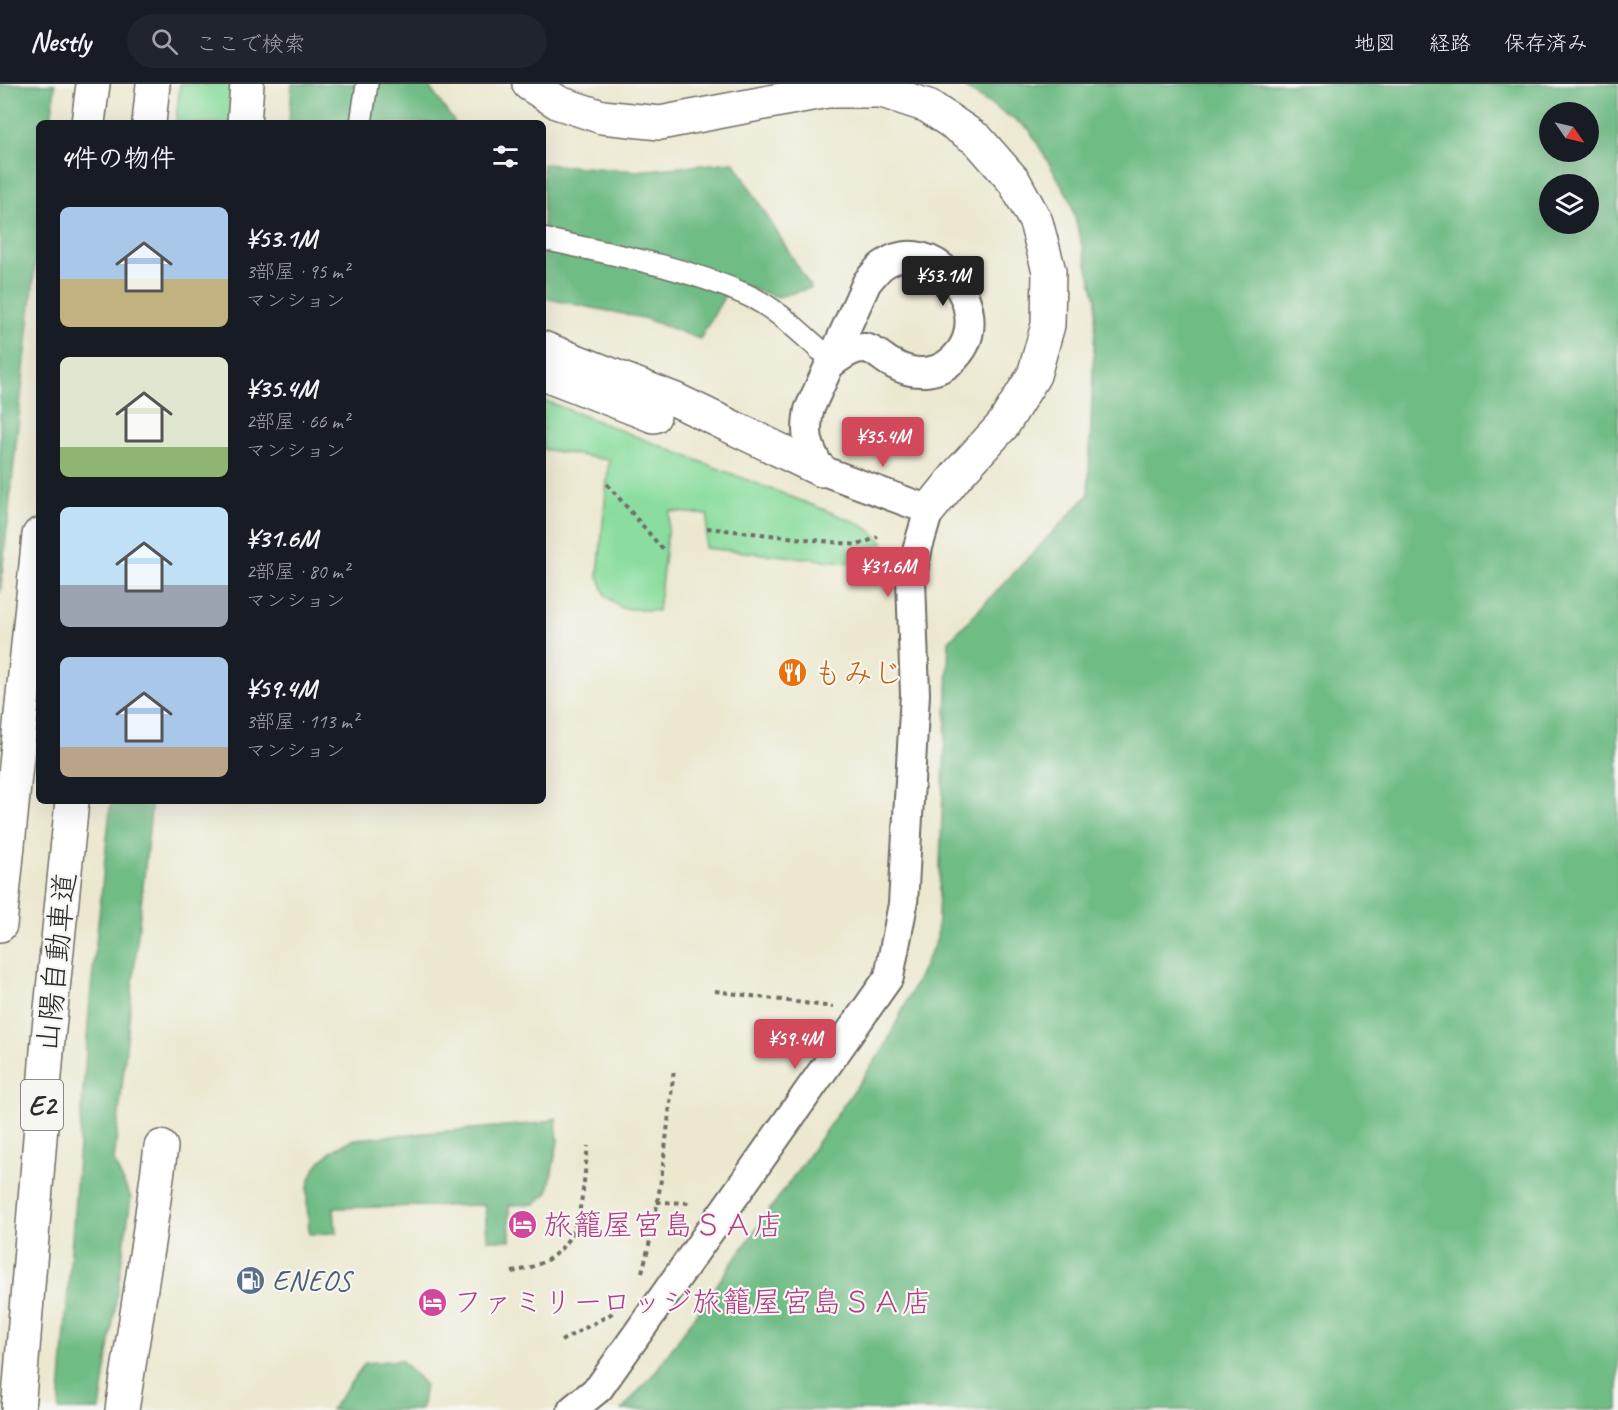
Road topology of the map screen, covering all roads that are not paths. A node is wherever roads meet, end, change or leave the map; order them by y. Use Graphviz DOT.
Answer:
graph roads {
  1 [pos="93,84"];
  2 [pos="153,84"];
  3 [pos="247,84"];
  4 [pos="367,84"];
  5 [pos="529,84"];
  6 [pos="88,120"];
  7 [pos="149,120"];
  8 [pos="244,120"];
  9 [pos="361,120"];
  10 [pos="546,240"];
  11 [pos="546,349"];
  12 [pos="826,356"];
  13 [pos="546,374"];
  14 [pos="821,470"];
  15 [pos="929,510"];
  16 [pos="36,565"];
  17 [pos="72,804"];
  18 [pos="0,925"];
  19 [pos="161,1147"];
  20 [pos="18,1410"];
  21 [pos="122,1410"];
  22 [pos="572,1410"];
  1 -- 6 [label="main road"];
  2 -- 7 [label="main road"];
  3 -- 8 [label="main road"];
  4 -- 9 [label="street"];
  5 -- 15 [label="main road"];
  10 -- 12 [label="street"];
  11 -- 14 [label="main road"];
  12 -- 12 [label="street"];
  12 -- 14 [label="street"];
  13 -- 14 [label="main road"];
  14 -- 15 [label="street"];
  15 -- 22 [label="street"];
  16 -- 18 [label="main road, 山陽自動車道"];
  17 -- 20 [label="main road, 山陽自動車道 / E2"];
  19 -- 21 [label="main road"];
}
